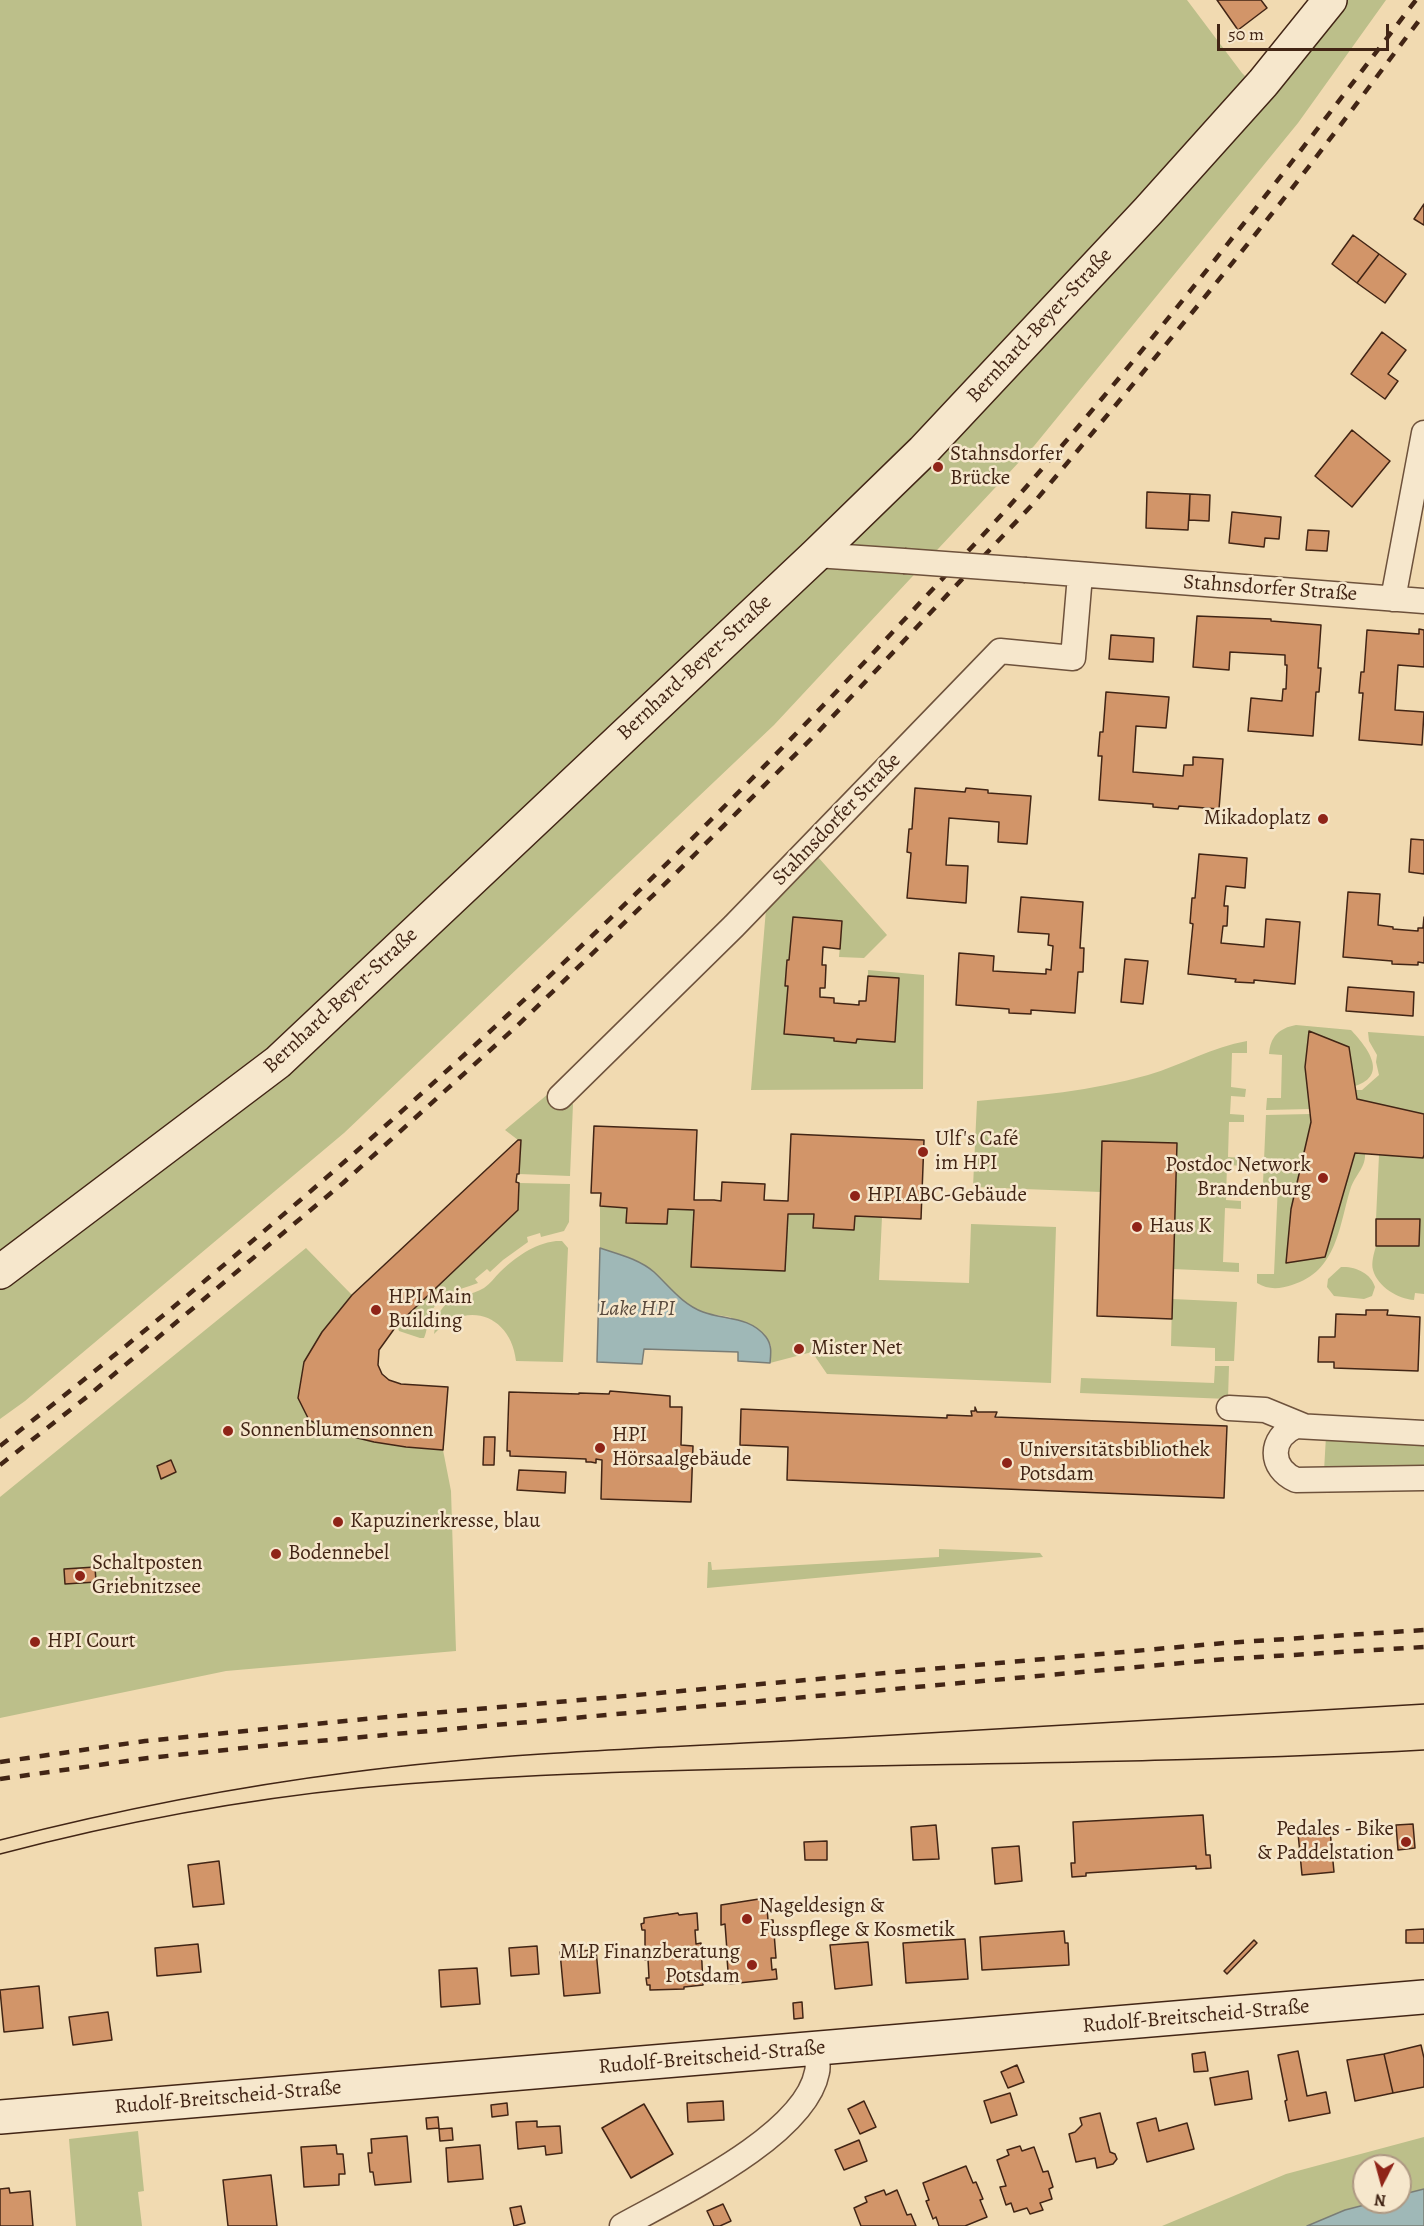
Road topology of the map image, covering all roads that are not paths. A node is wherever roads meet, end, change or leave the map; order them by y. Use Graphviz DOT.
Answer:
graph roads {
  1 [pos="1330,0"];
  2 [pos="1424,434"];
  3 [pos="816,555"];
  4 [pos="1080,575"];
  5 [pos="1393,598"];
  6 [pos="1424,601"];
  7 [pos="560,1097"];
  8 [pos="0,1272"];
  9 [pos="1229,1408"];
  10 [pos="1305,1426"];
  11 [pos="1424,1433"];
  12 [pos="1424,1478"];
  13 [pos="1424,1997"];
  14 [pos="816,2049"];
  15 [pos="0,2117"];
  16 [pos="622,2226"];
  1 -- 3 [label="street, Bernhard-Beyer-Straße"];
  2 -- 5 [label="street"];
  3 -- 4 [label="street, Stahnsdorfer Straße, bridge"];
  3 -- 8 [label="street, Bernhard-Beyer-Straße"];
  4 -- 5 [label="street, Stahnsdorfer Straße"];
  4 -- 7 [label="street, Stahnsdorfer Straße"];
  5 -- 6 [label="street, Stahnsdorfer Straße"];
  9 -- 10 [label="street"];
  10 -- 11 [label="street"];
  10 -- 12 [label="street"];
  13 -- 14 [label="street, Rudolf-Breitscheid-Straße"];
  14 -- 15 [label="street, Rudolf-Breitscheid-Straße"];
  14 -- 16 [label="street"];
}
